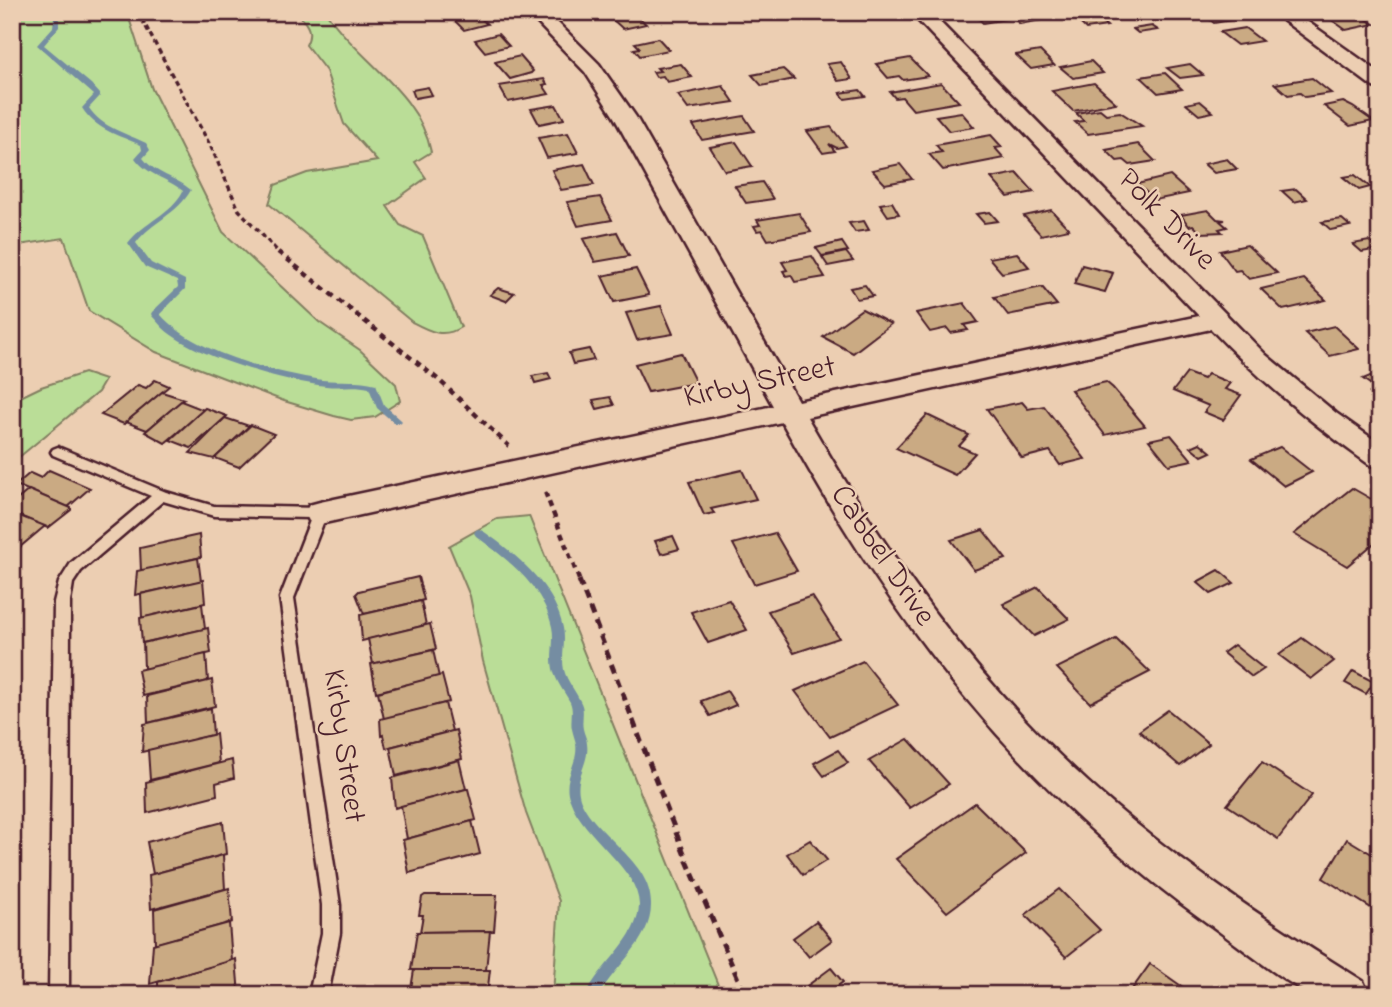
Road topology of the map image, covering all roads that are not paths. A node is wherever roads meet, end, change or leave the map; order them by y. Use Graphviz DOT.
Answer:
graph roads {
  1 [pos="536,12"];
  2 [pos="919,12"];
  3 [pos="1281,12"];
  4 [pos="1380,83"];
  5 [pos="1215,320"];
  6 [pos="793,412"];
  7 [pos="58,452"];
  8 [pos="1380,458"];
  9 [pos="161,495"];
  10 [pos="320,513"];
  11 [pos="59,995"];
  12 [pos="318,995"];
  13 [pos="1349,995"];
  1 -- 6 [label="street, Cabbel Drive"];
  2 -- 5 [label="street, Polk Drive"];
  3 -- 4 [label="street"];
  5 -- 6 [label="street, Kirby Street"];
  5 -- 8 [label="street, Polk Drive"];
  6 -- 10 [label="street, Kirby Street"];
  6 -- 13 [label="street, Cabbel Drive"];
  7 -- 9 [label="lane, Kirby Street"];
  9 -- 10 [label="lane, Kirby Street"];
  9 -- 11 [label="lane"];
  10 -- 12 [label="lane, Kirby Street"];
}
